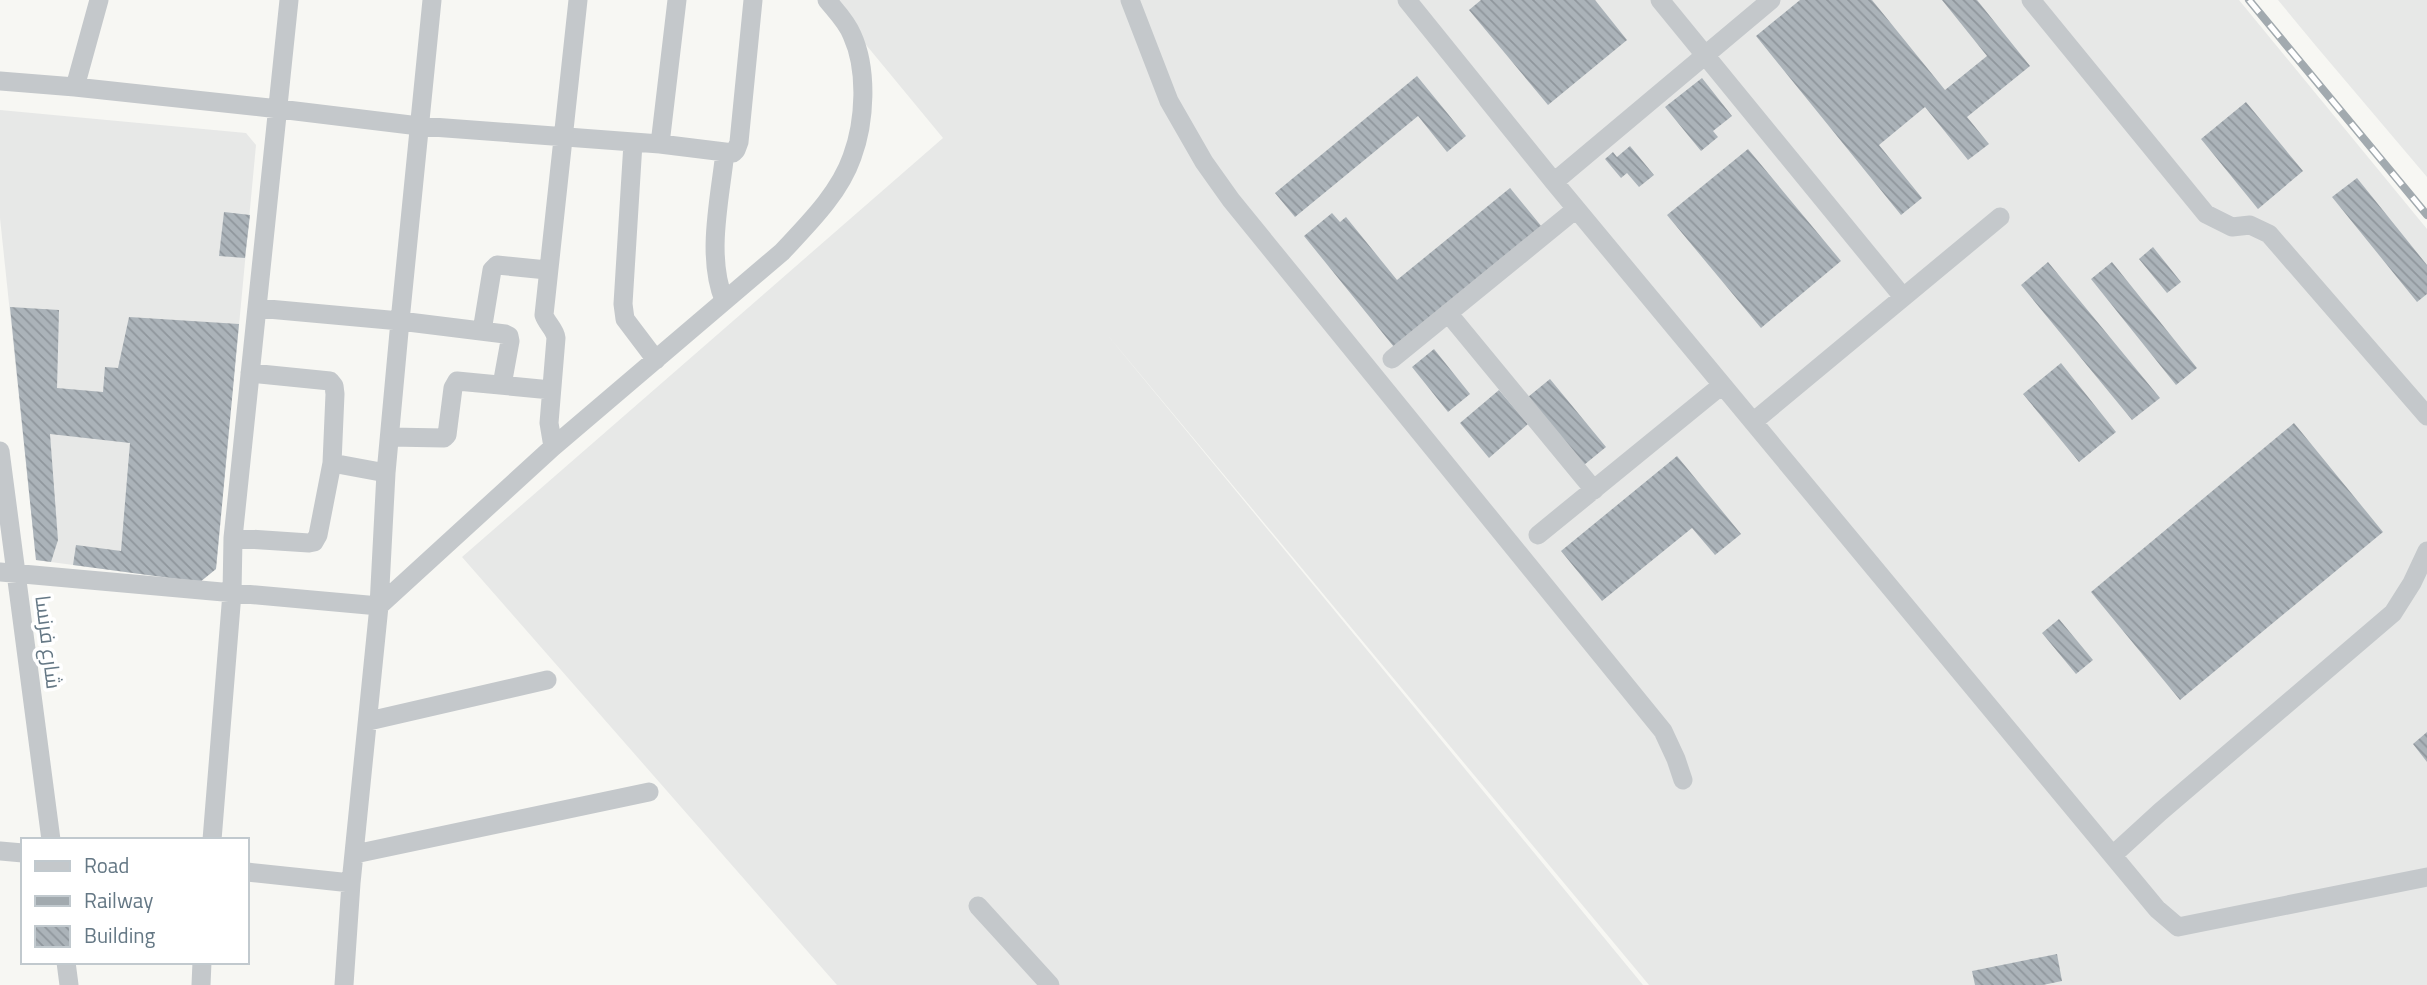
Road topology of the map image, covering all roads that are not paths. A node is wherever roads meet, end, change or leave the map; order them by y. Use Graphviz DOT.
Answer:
graph roads {
  1 [pos="99,0"];
  2 [pos="289,0"];
  3 [pos="432,0"];
  4 [pos="578,0"];
  5 [pos="677,0"];
  6 [pos="753,0"];
  7 [pos="827,0"];
  8 [pos="1129,0"];
  9 [pos="1407,0"];
  10 [pos="1660,0"];
  11 [pos="1771,0"];
  12 [pos="2031,0"];
  13 [pos="1705,55"];
  14 [pos="0,82"];
  15 [pos="75,87"];
  16 [pos="279,109"];
  17 [pos="419,126"];
  18 [pos="562,138"];
  19 [pos="633,143"];
  20 [pos="660,144"];
  21 [pos="725,152"];
  22 [pos="1554,182"];
  23 [pos="1576,209"];
  24 [pos="2000,217"];
  25 [pos="547,270"];
  26 [pos="1903,297"];
  27 [pos="724,300"];
  28 [pos="257,308"];
  29 [pos="1448,313"];
  30 [pos="400,321"];
  31 [pos="482,331"];
  32 [pos="1392,359"];
  33 [pos="656,360"];
  34 [pos="250,373"];
  35 [pos="502,384"];
  36 [pos="1722,385"];
  37 [pos="551,390"];
  38 [pos="2427,416"];
  39 [pos="1753,422"];
  40 [pos="390,437"];
  41 [pos="552,447"];
  42 [pos="0,451"];
  43 [pos="332,463"];
  44 [pos="386,473"];
  45 [pos="1594,490"];
  46 [pos="1538,535"];
  47 [pos="233,538"];
  48 [pos="2427,551"];
  49 [pos="8,573"];
  50 [pos="232,593"];
  51 [pos="379,606"];
  52 [pos="547,680"];
  53 [pos="369,721"];
  54 [pos="1683,780"];
  55 [pos="649,792"];
  56 [pos="51,838"];
  57 [pos="212,838"];
  58 [pos="0,851"];
  59 [pos="21,853"];
  60 [pos="355,853"];
  61 [pos="2113,855"];
  62 [pos="248,872"];
  63 [pos="2427,877"];
  64 [pos="351,883"];
  65 [pos="978,906"];
  66 [pos="66,964"];
  67 [pos="202,964"];
  68 [pos="69,985"];
  69 [pos="201,985"];
  70 [pos="344,985"];
  71 [pos="1050,985"];
  1 -- 15 [label="street"];
  2 -- 16 [label="street"];
  3 -- 17 [label="street"];
  4 -- 18 [label="street"];
  5 -- 20 [label="street"];
  6 -- 21 [label="street"];
  7 -- 27 [label="street"];
  8 -- 54 [label="street"];
  9 -- 22 [label="street"];
  10 -- 13 [label="street"];
  11 -- 13 [label="street"];
  12 -- 38 [label="street"];
  13 -- 22 [label="street"];
  13 -- 26 [label="street"];
  14 -- 15 [label="street"];
  15 -- 16 [label="street"];
  16 -- 17 [label="street"];
  16 -- 28 [label="street"];
  17 -- 18 [label="street"];
  17 -- 30 [label="street"];
  18 -- 19 [label="street"];
  18 -- 25 [label="street"];
  19 -- 20 [label="street"];
  19 -- 33 [label="street"];
  20 -- 21 [label="street"];
  21 -- 27 [label="street"];
  22 -- 23 [label="street"];
  23 -- 29 [label="street"];
  23 -- 36 [label="street"];
  24 -- 26 [label="street"];
  25 -- 31 [label="street"];
  25 -- 37 [label="street"];
  26 -- 39 [label="street"];
  27 -- 33 [label="street"];
  28 -- 30 [label="street"];
  28 -- 34 [label="street"];
  29 -- 32 [label="street"];
  29 -- 45 [label="street"];
  30 -- 31 [label="street"];
  30 -- 40 [label="street"];
  31 -- 35 [label="street"];
  33 -- 41 [label="street"];
  34 -- 43 [label="street"];
  34 -- 47 [label="street"];
  35 -- 37 [label="street"];
  35 -- 40 [label="street"];
  36 -- 39 [label="street"];
  36 -- 45 [label="street"];
  37 -- 41 [label="street"];
  39 -- 61 [label="street"];
  40 -- 44 [label="street"];
  41 -- 51 [label="street"];
  42 -- 49 [label="street, شارع فرنسا"];
  43 -- 44 [label="street"];
  43 -- 47 [label="street"];
  44 -- 51 [label="street"];
  45 -- 46 [label="street"];
  47 -- 50 [label="street"];
  48 -- 61 [label="street"];
  49 -- 50 [label="street"];
  49 -- 56 [label="street, شارع فرنسا"];
  50 -- 51 [label="street"];
  50 -- 57 [label="street"];
  51 -- 53 [label="street"];
  52 -- 53 [label="street"];
  53 -- 60 [label="street"];
  55 -- 60 [label="street"];
  58 -- 59 [label="street"];
  60 -- 64 [label="street"];
  61 -- 63 [label="street"];
  62 -- 64 [label="street"];
  64 -- 70 [label="street"];
  65 -- 71 [label="street"];
  66 -- 68 [label="street"];
  67 -- 69 [label="street"];
}
